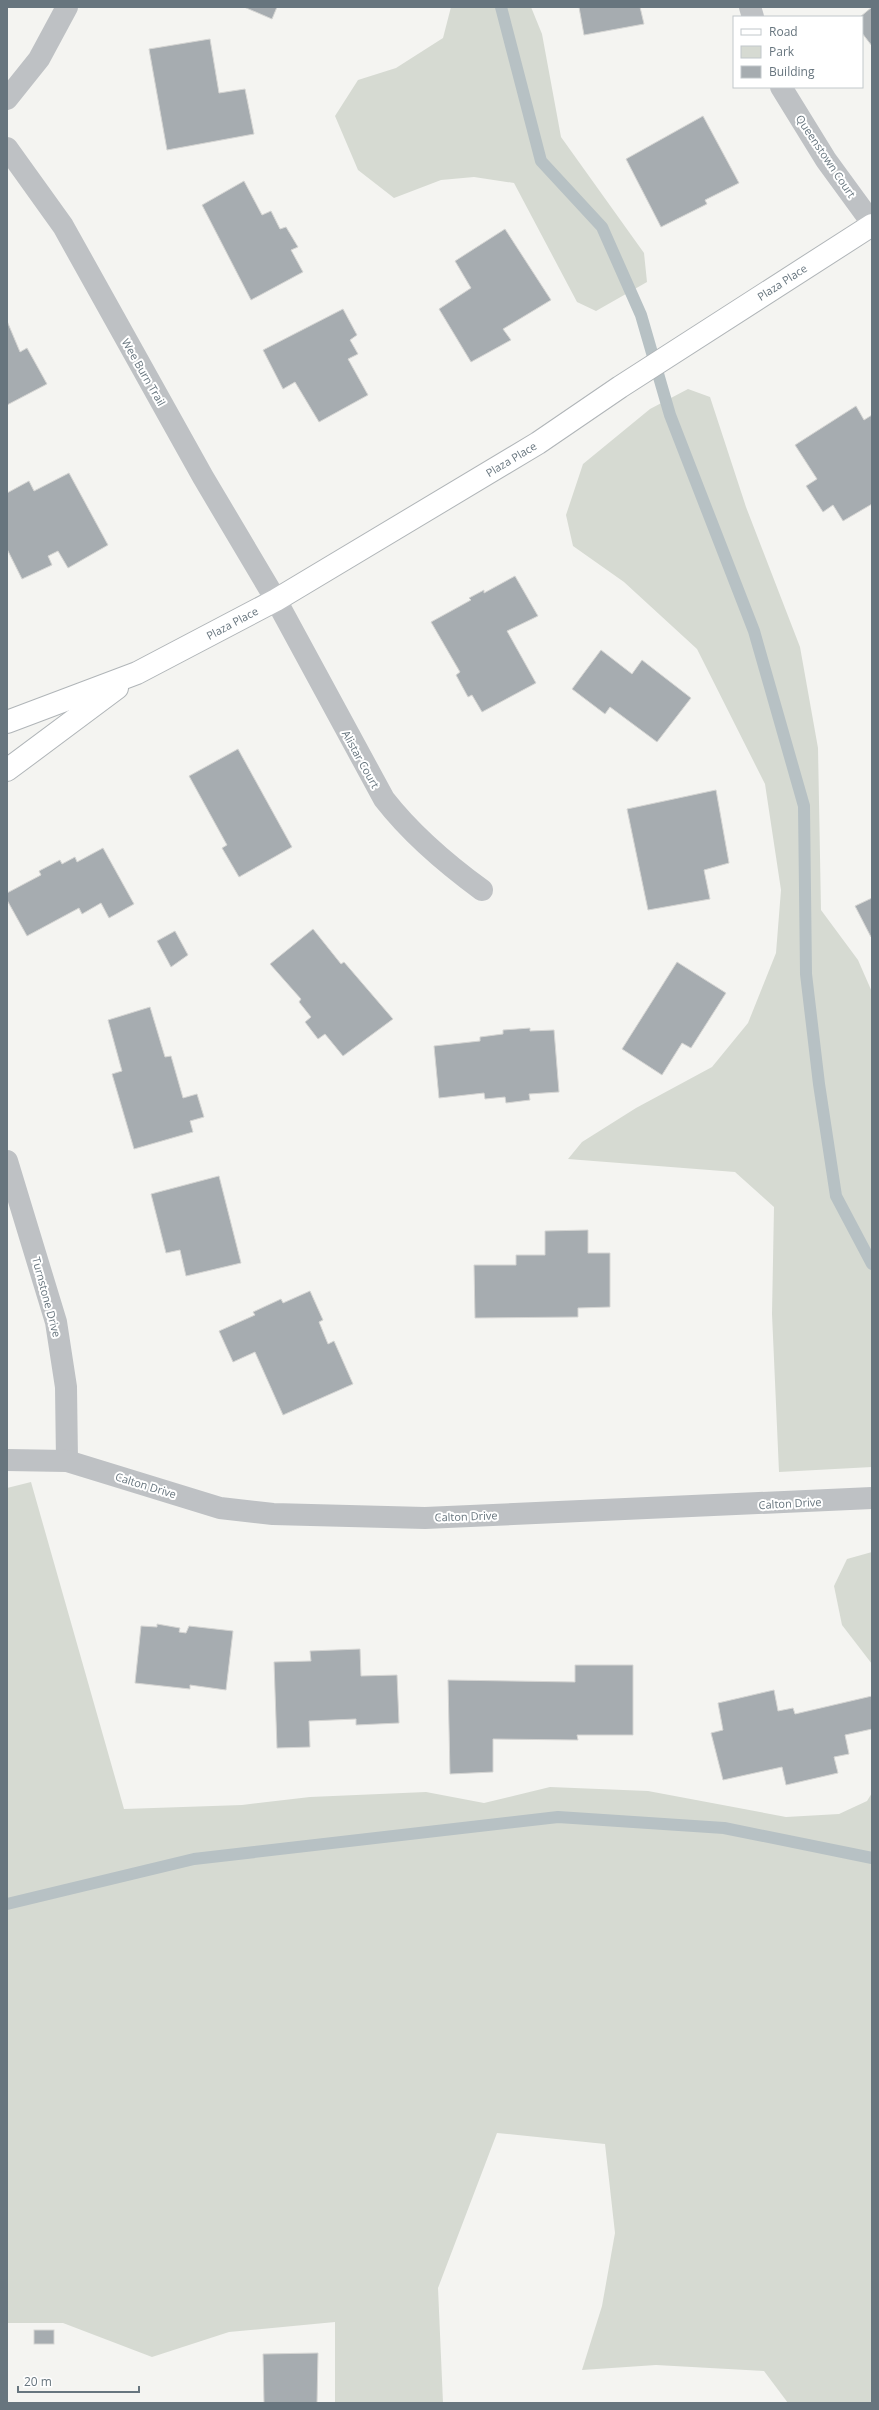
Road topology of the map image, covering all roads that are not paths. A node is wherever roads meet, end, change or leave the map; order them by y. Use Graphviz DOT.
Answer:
graph roads {
  1 [pos="67,7"];
  2 [pos="782,88"];
  3 [pos="7,99"];
  4 [pos="7,148"];
  5 [pos="872,224"];
  6 [pos="276,600"];
  7 [pos="137,673"];
  8 [pos="7,722"];
  9 [pos="7,770"];
  10 [pos="482,890"];
  11 [pos="7,1161"];
  12 [pos="7,1460"];
  13 [pos="67,1461"];
  14 [pos="872,1498"];
  1 -- 3 [label="street"];
  2 -- 5 [label="street, Queenstown Court"];
  4 -- 6 [label="street, Wee Burn Trail"];
  5 -- 6 [label="street, Plaza Place"];
  6 -- 7 [label="street, Plaza Place"];
  6 -- 10 [label="street, Alistar Court"];
  7 -- 8 [label="street, Plaza Place"];
  7 -- 9 [label="street, Plaza Place"];
  11 -- 13 [label="street, Turnstone Drive"];
  12 -- 13 [label="street, Calton Drive"];
  13 -- 14 [label="street, Calton Drive"];
}
